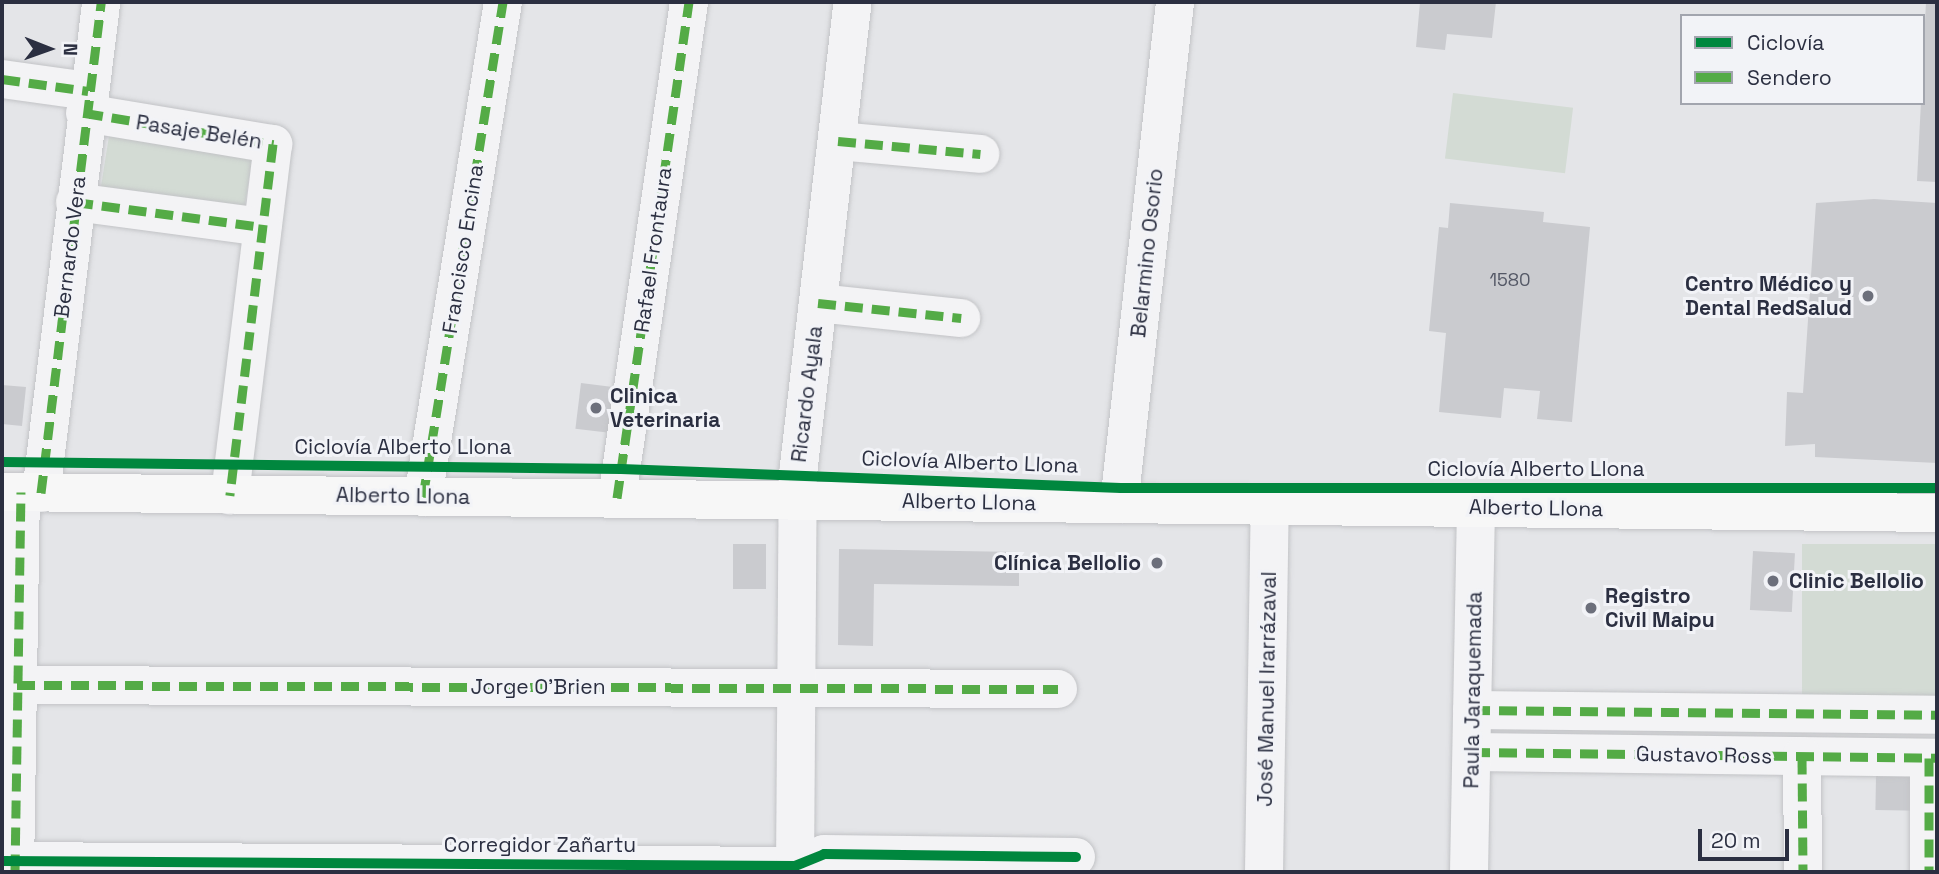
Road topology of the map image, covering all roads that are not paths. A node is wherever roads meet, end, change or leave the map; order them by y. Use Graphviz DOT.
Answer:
graph roads {
  1 [pos="101,2"];
  2 [pos="503,2"];
  3 [pos="689,2"];
  4 [pos="853,2"];
  5 [pos="1175,2"];
  6 [pos="2,79"];
  7 [pos="87,102"];
  8 [pos="838,141"];
  9 [pos="980,154"];
  10 [pos="75,202"];
  11 [pos="262,227"];
  12 [pos="818,303"];
  13 [pos="961,318"];
  14 [pos="21,492"];
  15 [pos="230,495"];
  16 [pos="423,497"];
  17 [pos="617,498"];
  18 [pos="797,501"];
  19 [pos="1119,504"];
  20 [pos="1270,506"];
  21 [pos="1476,508"];
  22 [pos="1937,513"];
  23 [pos="18,685"];
  24 [pos="796,688"];
  25 [pos="1058,689"];
  26 [pos="1472,710"];
  27 [pos="1937,715"];
  28 [pos="1472,752"];
  29 [pos="1802,756"];
  30 [pos="1933,758"];
  31 [pos="1076,857"];
  32 [pos="10,865"];
  33 [pos="218,867"];
  34 [pos="404,868"];
  35 [pos="795,869"];
  36 [pos="1264,872"];
  37 [pos="1469,872"];
  38 [pos="1803,872"];
  39 [pos="1929,872"];
  1 -- 7 [label="street, Bernardo Vera"];
  2 -- 16 [label="street, Francisco Encina"];
  3 -- 17 [label="street, Rafael Frontaura"];
  4 -- 8 [label="street, Ricardo Ayala"];
  5 -- 19 [label="street, Belarmino Osorio"];
  6 -- 7 [label="street"];
  7 -- 10 [label="street, Bernardo Vera"];
  7 -- 11 [label="street, Pasaje Belén"];
  8 -- 9 [label="street"];
  8 -- 12 [label="street, Ricardo Ayala"];
  10 -- 11 [label="street"];
  10 -- 14 [label="street, Bernardo Vera"];
  11 -- 15 [label="street, Pasaje Belén"];
  12 -- 13 [label="street"];
  12 -- 18 [label="street, Ricardo Ayala"];
  14 -- 15 [label="main road, Alberto Llona"];
  14 -- 23 [label="street, Bernardo Vera"];
  15 -- 16 [label="main road, Alberto Llona"];
  16 -- 17 [label="main road, Alberto Llona"];
  17 -- 18 [label="main road, Alberto Llona"];
  18 -- 19 [label="main road, Alberto Llona"];
  18 -- 24 [label="street, Ricardo Ayala"];
  19 -- 20 [label="main road, Alberto Llona"];
  20 -- 21 [label="main road, Alberto Llona"];
  20 -- 36 [label="street, José Manuel Irarrázaval"];
  21 -- 22 [label="main road, Alberto Llona"];
  21 -- 26 [label="street, Paula Jaraquemada"];
  23 -- 24 [label="street, Jorge O'Brien"];
  23 -- 32 [label="street, Bernardo Vera"];
  24 -- 25 [label="street, Jorge O'Brien"];
  24 -- 35 [label="street, Ricardo Ayala"];
  26 -- 27 [label="street, Gustavo Ross"];
  26 -- 28 [label="street, Paula Jaraquemada"];
  28 -- 29 [label="street, Gustavo Ross"];
  28 -- 37 [label="street, Paula Jaraquemada"];
  29 -- 30 [label="street, Gustavo Ross"];
  29 -- 38 [label="street"];
  30 -- 39 [label="street"];
  31 -- 35 [label="street, Corregidor Zañartu"];
  32 -- 33 [label="street, Corregidor Zañartu"];
  33 -- 34 [label="street, Corregidor Zañartu"];
  34 -- 35 [label="street, Corregidor Zañartu"];
}
